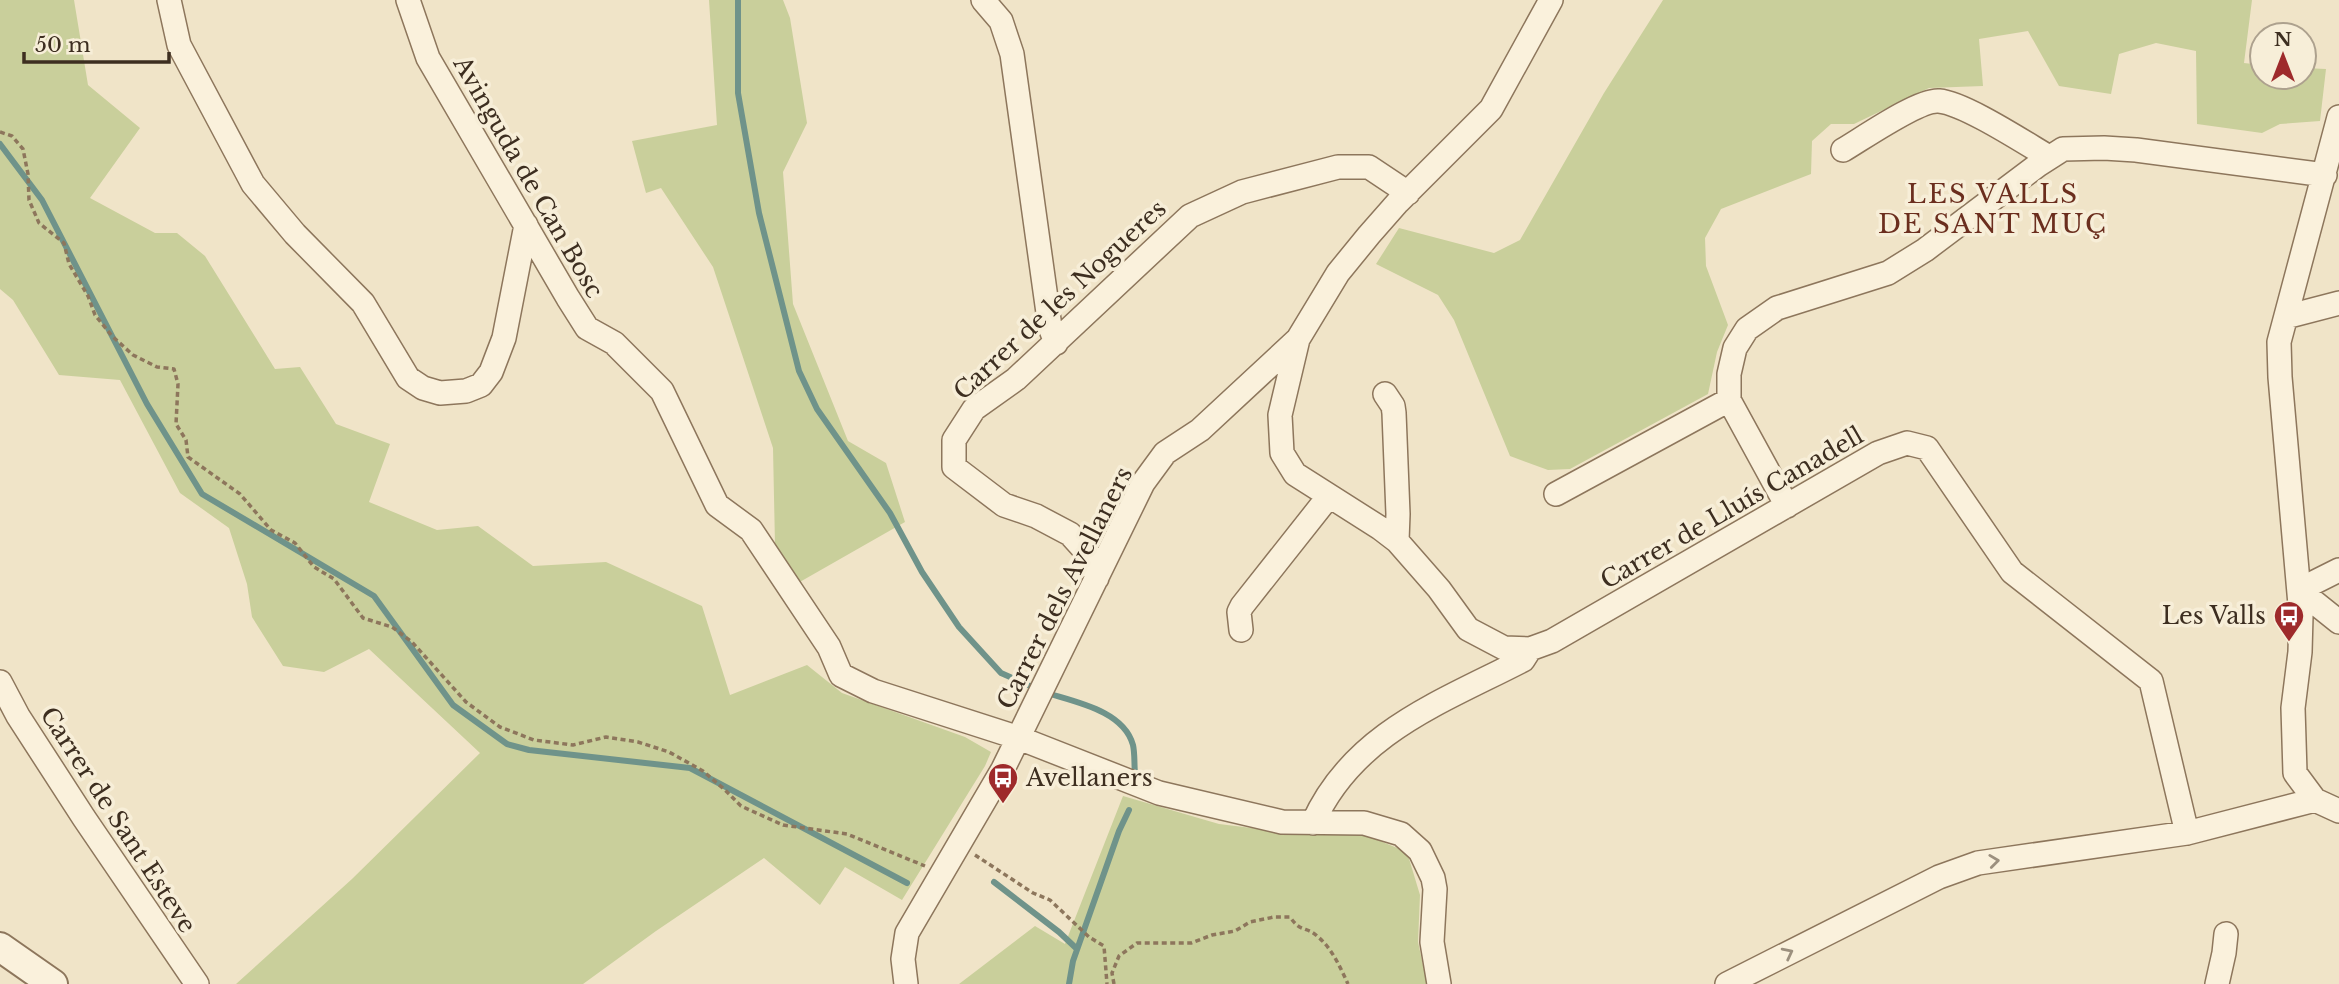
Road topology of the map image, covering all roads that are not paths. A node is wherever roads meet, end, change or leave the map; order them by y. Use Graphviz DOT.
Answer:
graph roads {
  1 [pos="169,0"];
  2 [pos="408,0"];
  3 [pos="983,0"];
  4 [pos="1551,0"];
  5 [pos="2339,117"];
  6 [pos="1843,150"];
  7 [pos="2049,157"];
  8 [pos="2325,175"];
  9 [pos="1408,193"];
  10 [pos="526,225"];
  11 [pos="2339,303"];
  12 [pos="2286,317"];
  13 [pos="1298,339"];
  14 [pos="1056,343"];
  15 [pos="1385,394"];
  16 [pos="1729,400"];
  17 [pos="1556,494"];
  18 [pos="1329,496"];
  19 [pos="1787,506"];
  20 [pos="1396,541"];
  21 [pos="2339,570"];
  22 [pos="1097,578"];
  23 [pos="2299,590"];
  24 [pos="2339,622"];
  25 [pos="1241,630"];
  26 [pos="1530,649"];
  27 [pos="0,681"];
  28 [pos="1019,738"];
  29 [pos="2315,800"];
  30 [pos="2339,811"];
  31 [pos="1313,822"];
  32 [pos="2187,833"];
  33 [pos="2226,934"];
  34 [pos="0,947"];
  35 [pos="53,984"];
  36 [pos="197,984"];
  37 [pos="906,984"];
  38 [pos="1439,984"];
  39 [pos="1727,984"];
  40 [pos="2217,984"];
  1 -- 10 [label="street"];
  2 -- 10 [label="street, Avinguda de Can Bosc"];
  3 -- 14 [label="street"];
  4 -- 9 [label="street, Carrer dels Avellaners"];
  5 -- 8 [label="street"];
  6 -- 7 [label="street"];
  7 -- 8 [label="street"];
  7 -- 16 [label="street"];
  8 -- 12 [label="street"];
  9 -- 13 [label="street, Carrer dels Avellaners"];
  9 -- 14 [label="street, Carrer de les Nogueres"];
  10 -- 28 [label="street, Avinguda de Can Bosc"];
  11 -- 12 [label="street"];
  12 -- 23 [label="street"];
  13 -- 18 [label="street"];
  13 -- 22 [label="street, Carrer dels Avellaners"];
  14 -- 22 [label="street, Carrer de les Nogueres"];
  15 -- 20 [label="street"];
  16 -- 17 [label="street"];
  16 -- 19 [label="street"];
  18 -- 20 [label="street"];
  18 -- 25 [label="street"];
  19 -- 26 [label="street, Carrer de Lluís Canadell"];
  19 -- 32 [label="street, Carrer de Lluís Canadell"];
  20 -- 26 [label="street"];
  21 -- 23 [label="street"];
  22 -- 28 [label="street, Carrer dels Avellaners"];
  23 -- 24 [label="street"];
  23 -- 29 [label="street"];
  26 -- 31 [label="street, Carrer de Lluís Canadell"];
  27 -- 36 [label="street, Carrer de Sant Esteve"];
  28 -- 31 [label="street, Avinguda de Can Bosc"];
  28 -- 37 [label="street, Carrer dels Avellaners"];
  29 -- 30 [label="street"];
  29 -- 32 [label="street"];
  31 -- 38 [label="street, Avinguda de Can Bosc"];
  39 -- 32 [label="street, one-way"];
  33 -- 40 [label="street"];
  34 -- 35 [label="street"];
}
